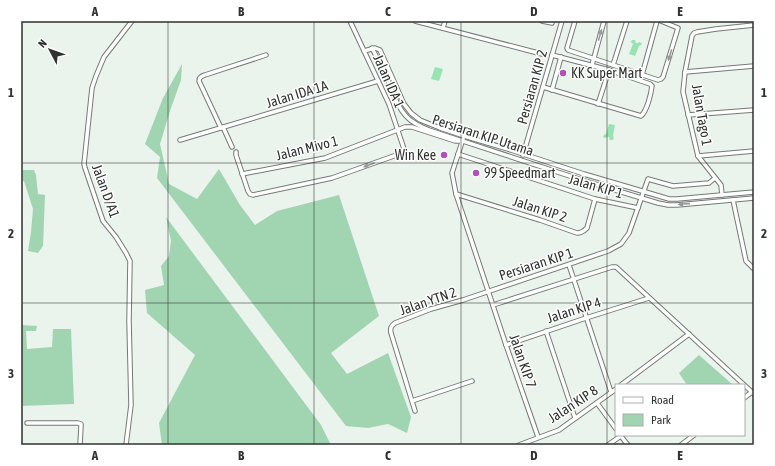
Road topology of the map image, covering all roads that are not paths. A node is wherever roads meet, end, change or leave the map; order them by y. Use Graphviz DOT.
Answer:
graph roads {
  1 [pos="132,21"];
  2 [pos="350,21"];
  3 [pos="415,21"];
  4 [pos="444,21"];
  5 [pos="542,21"];
  6 [pos="562,21"];
  7 [pos="575,21"];
  8 [pos="604,21"];
  9 [pos="627,21"];
  10 [pos="657,21"];
  11 [pos="661,21"];
  12 [pos="552,23"];
  13 [pos="754,26"];
  14 [pos="442,28"];
  15 [pos="372,48"];
  16 [pos="364,51"];
  17 [pos="542,54"];
  18 [pos="266,55"];
  19 [pos="552,55"];
  20 [pos="561,57"];
  21 [pos="588,57"];
  22 [pos="594,58"];
  23 [pos="586,64"];
  24 [pos="592,65"];
  25 [pos="613,66"];
  26 [pos="754,66"];
  27 [pos="609,70"];
  28 [pos="684,72"];
  29 [pos="642,75"];
  30 [pos="378,81"];
  31 [pos="543,87"];
  32 [pos="552,90"];
  33 [pos="598,104"];
  34 [pos="754,110"];
  35 [pos="688,115"];
  36 [pos="416,117"];
  37 [pos="412,121"];
  38 [pos="222,128"];
  39 [pos="397,130"];
  40 [pos="463,138"];
  41 [pos="180,140"];
  42 [pos="232,147"];
  43 [pos="754,151"];
  44 [pos="236,152"];
  45 [pos="458,154"];
  46 [pos="524,154"];
  47 [pos="698,156"];
  48 [pos="522,160"];
  49 [pos="242,174"];
  50 [pos="715,178"];
  51 [pos="644,191"];
  52 [pos="754,192"];
  53 [pos="456,194"];
  54 [pos="732,194"];
  55 [pos="722,195"];
  56 [pos="642,197"];
  57 [pos="754,198"];
  58 [pos="595,199"];
  59 [pos="733,200"];
  60 [pos="722,201"];
  61 [pos="638,208"];
  62 [pos="569,265"];
  63 [pos="754,269"];
  64 [pos="574,280"];
  65 [pos="488,292"];
  66 [pos="649,298"];
  67 [pos="493,306"];
  68 [pos="586,318"];
  69 [pos="546,331"];
  70 [pos="689,334"];
  71 [pos="506,345"];
  72 [pos="472,381"];
  73 [pos="623,384"];
  74 [pos="743,384"];
  75 [pos="745,386"];
  76 [pos="615,390"];
  77 [pos="611,392"];
  78 [pos="753,393"];
  79 [pos="412,400"];
  80 [pos="597,403"];
  81 [pos="415,411"];
  82 [pos="576,418"];
  83 [pos="26,423"];
  84 [pos="615,428"];
  85 [pos="620,436"];
  86 [pos="622,436"];
  87 [pos="693,436"];
  88 [pos="538,437"];
  89 [pos="80,445"];
  90 [pos="126,445"];
  91 [pos="519,445"];
  92 [pos="608,445"];
  93 [pos="628,445"];
  94 [pos="681,445"];
  1 -- 90 [label="street, Jalan D/A1"];
  2 -- 16 [label="street, Jalan IDA 1"];
  3 -- 14 [label="street"];
  4 -- 14 [label="street"];
  5 -- 12 [label="street"];
  6 -- 19 [label="street, Persiaran KIP 2"];
  7 -- 21 [label="street"];
  22 -- 8 [label="street, one-way"];
  9 -- 25 [label="street"];
  10 -- 29 [label="street"];
  11 -- 29 [label="street, one-way"];
  13 -- 28 [label="street, Jalan Tago 1"];
  14 -- 17 [label="street"];
  15 -- 16 [label="street"];
  15 -- 36 [label="street, Persiaran KIP Utama"];
  15 -- 37 [label="street, Persiaran KIP Utama"];
  16 -- 30 [label="street, Jalan IDA 1"];
  18 -- 38 [label="street"];
  19 -- 20 [label="street"];
  19 -- 31 [label="street, Persiaran KIP 2"];
  20 -- 23 [label="street"];
  20 -- 32 [label="street"];
  21 -- 22 [label="street"];
  21 -- 23 [label="street"];
  22 -- 24 [label="street"];
  22 -- 25 [label="street"];
  23 -- 24 [label="street"];
  24 -- 27 [label="street"];
  25 -- 29 [label="street"];
  26 -- 28 [label="street"];
  27 -- 33 [label="street"];
  27 -- 33 [label="street"];
  28 -- 35 [label="street, Jalan Tago 1"];
  30 -- 38 [label="street, Jalan IDA 1A"];
  30 -- 39 [label="street, Jalan IDA 1"];
  31 -- 32 [label="street"];
  31 -- 46 [label="street, Persiaran KIP 2"];
  32 -- 33 [label="street"];
  34 -- 35 [label="street"];
  35 -- 47 [label="street, Jalan Tago 1"];
  36 -- 37 [label="street"];
  36 -- 40 [label="street, Persiaran KIP Utama"];
  37 -- 40 [label="street, Persiaran KIP Utama"];
  38 -- 41 [label="street, Jalan IDA 1A"];
  38 -- 42 [label="street"];
  39 -- 40 [label="street, Jalan Mivo 1"];
  39 -- 49 [label="street, Jalan Mivo 1"];
  39 -- 49 [label="street, Jalan IDA 1, one-way"];
  40 -- 45 [label="street, Persiaran KIP 1"];
  40 -- 46 [label="street, Persiaran KIP Utama"];
  40 -- 48 [label="street, Persiaran KIP Utama"];
  43 -- 47 [label="street"];
  44 -- 49 [label="street"];
  45 -- 53 [label="street, Persiaran KIP 1"];
  45 -- 58 [label="street, Jalan KIP 1"];
  46 -- 48 [label="street, Persiaran KIP 2"];
  46 -- 51 [label="street, Persiaran KIP Utama"];
  47 -- 50 [label="street, Jalan Tago 1"];
  48 -- 56 [label="street, Persiaran KIP Utama"];
  50 -- 51 [label="street"];
  50 -- 55 [label="street, Jalan Tago 1"];
  51 -- 55 [label="street, Persiaran KIP Utama"];
  51 -- 56 [label="street, Persiaran KIP 1"];
  52 -- 54 [label="street"];
  53 -- 58 [label="street, Jalan KIP 2"];
  53 -- 65 [label="street, Persiaran KIP 1"];
  54 -- 55 [label="street"];
  54 -- 59 [label="street"];
  55 -- 60 [label="street, Jalan Tago 1"];
  60 -- 56 [label="street, Persiaran KIP Utama, one-way"];
  56 -- 61 [label="street, Persiaran KIP 1"];
  57 -- 59 [label="street"];
  58 -- 61 [label="street, Jalan KIP 1"];
  59 -- 60 [label="street"];
  59 -- 63 [label="street"];
  61 -- 62 [label="street, Persiaran KIP 1"];
  62 -- 64 [label="street"];
  62 -- 65 [label="street, Persiaran KIP 1"];
  64 -- 66 [label="street"];
  64 -- 67 [label="street"];
  64 -- 68 [label="street"];
  65 -- 67 [label="street, Jalan KIP 7"];
  65 -- 79 [label="street, Jalan YTN 2"];
  66 -- 68 [label="street, Jalan KIP 4"];
  66 -- 70 [label="street"];
  67 -- 71 [label="street, Jalan KIP 7"];
  68 -- 69 [label="street, Jalan KIP 4"];
  68 -- 77 [label="street"];
  69 -- 71 [label="street, Jalan KIP 4"];
  69 -- 82 [label="street"];
  70 -- 73 [label="street"];
  70 -- 74 [label="street"];
  71 -- 88 [label="street, Jalan KIP 7"];
  72 -- 79 [label="street"];
  75 -- 78 [label="street"];
  76 -- 77 [label="street, Jalan KIP 8"];
  77 -- 80 [label="street, Jalan KIP 8"];
  79 -- 81 [label="street, Jalan YTN 2"];
  80 -- 82 [label="street, Jalan KIP 8"];
  80 -- 84 [label="street"];
  82 -- 88 [label="street, Jalan KIP 8"];
  83 -- 89 [label="street"];
  85 -- 92 [label="street"];
  86 -- 93 [label="street"];
  87 -- 94 [label="street"];
  88 -- 91 [label="street, Jalan KIP 8"];
}
